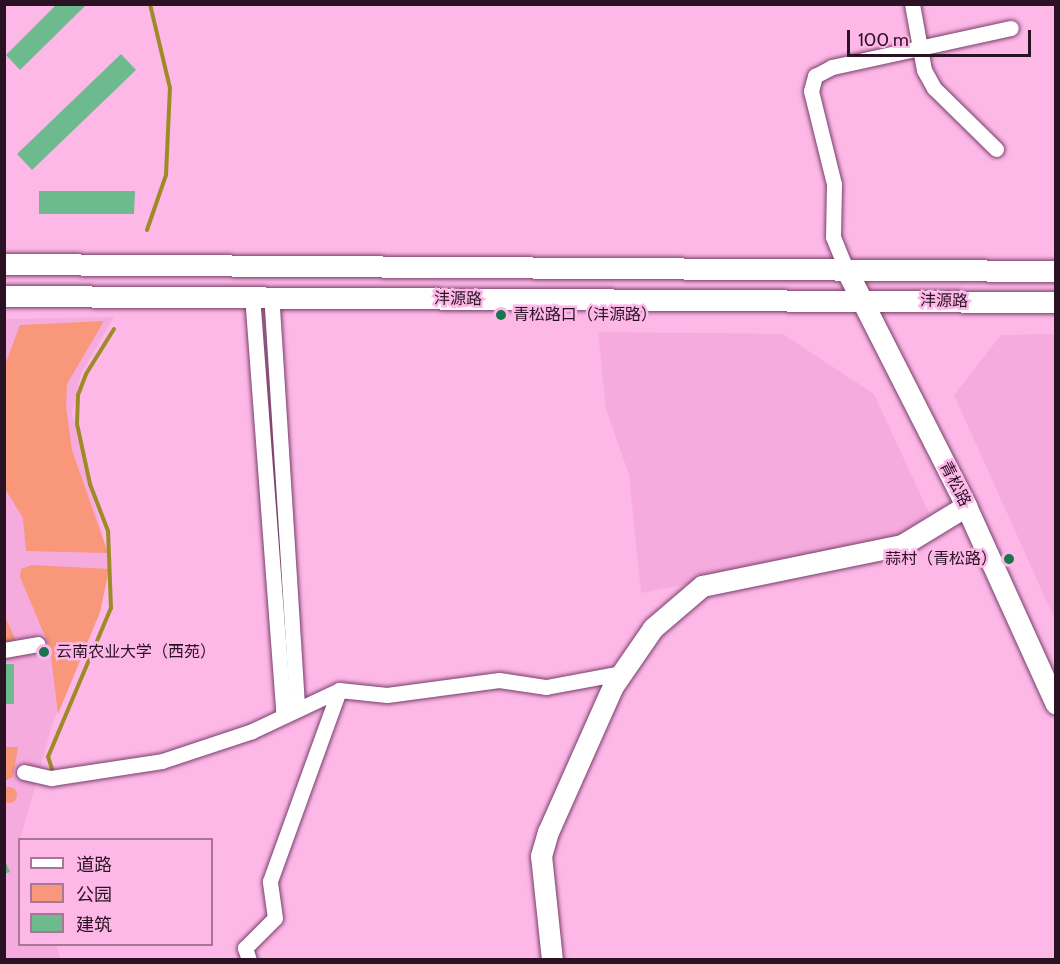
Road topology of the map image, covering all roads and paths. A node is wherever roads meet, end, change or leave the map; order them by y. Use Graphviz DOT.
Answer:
graph roads {
  1 [pos="912,4"];
  2 [pos="1011,28"];
  3 [pos="918,49"];
  4 [pos="996,149"];
  5 [pos="4,264"];
  6 [pos="262,265"];
  7 [pos="324,268"];
  8 [pos="846,269"];
  9 [pos="1056,271"];
  10 [pos="4,296"];
  11 [pos="262,296"];
  12 [pos="324,299"];
  13 [pos="861,301"];
  14 [pos="1056,302"];
  15 [pos="966,506"];
  16 [pos="37,644"];
  17 [pos="4,650"];
  18 [pos="621,673"];
  19 [pos="339,690"];
  20 [pos="1056,704"];
  21 [pos="290,711"];
  22 [pos="24,772"];
  23 [pos="249,960"];
  24 [pos="552,960"];
  1 -- 3 [label="street"];
  2 -- 3 [label="street"];
  3 -- 4 [label="street"];
  3 -- 8 [label="street"];
  5 -- 6 [label="main road, 沣源路"];
  6 -- 7 [label="main road, 沣源路"];
  6 -- 11 [label="main road"];
  7 -- 8 [label="main road, 沣源路"];
  7 -- 12 [label="main road"];
  8 -- 9 [label="main road, 沣源路"];
  8 -- 13 [label="main road, 青松路"];
  10 -- 11 [label="main road, 沣源路"];
  11 -- 12 [label="main road, 沣源路"];
  11 -- 21 [label="street"];
  12 -- 13 [label="main road, 沣源路"];
  13 -- 14 [label="main road, 沣源路"];
  13 -- 15 [label="main road, 青松路"];
  15 -- 18 [label="main road"];
  15 -- 20 [label="main road, 青松路"];
  16 -- 17 [label="street"];
  18 -- 19 [label="street"];
  18 -- 24 [label="main road"];
  19 -- 21 [label="street"];
  19 -- 23 [label="street"];
  21 -- 22 [label="street"];
}
